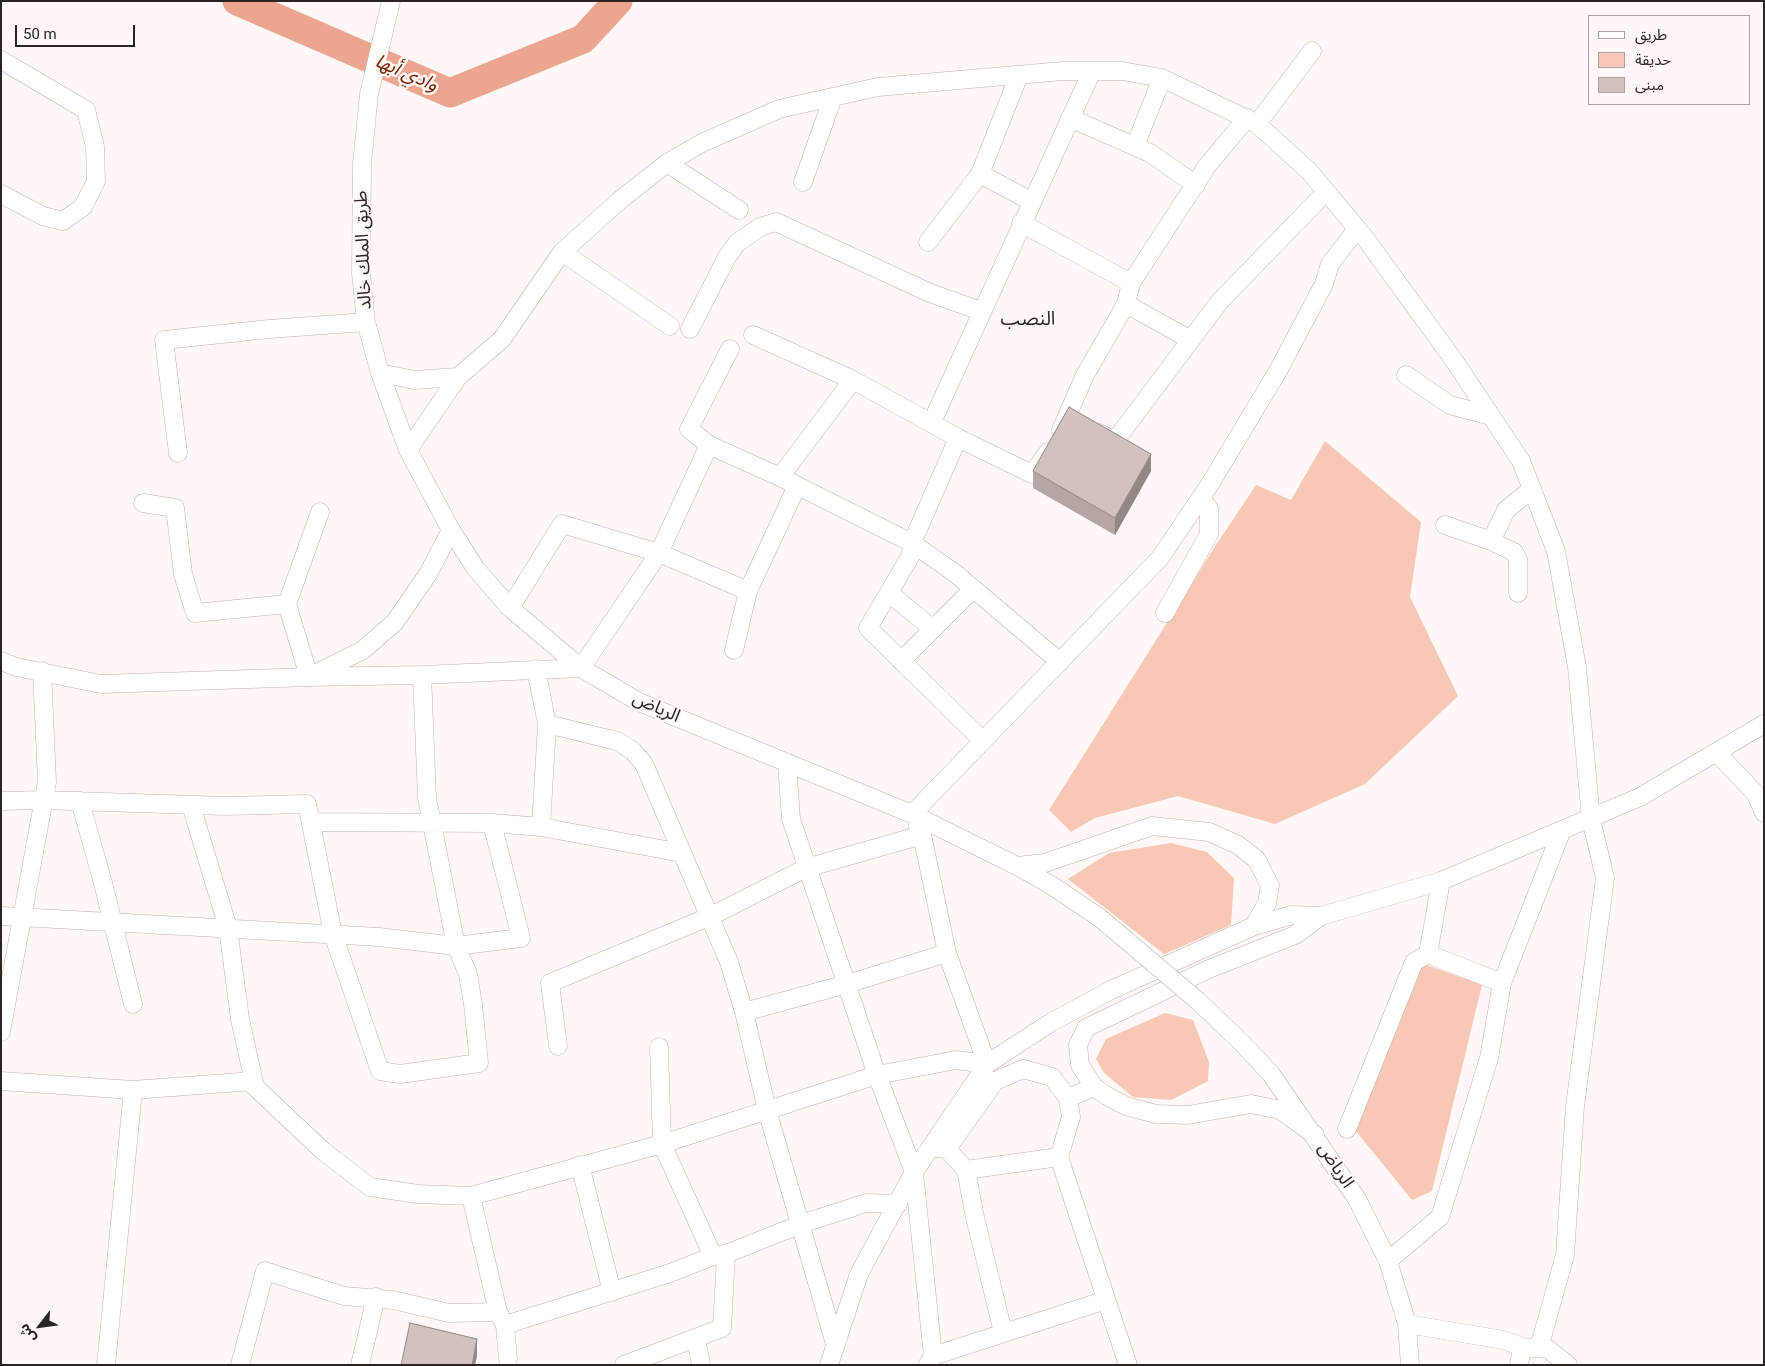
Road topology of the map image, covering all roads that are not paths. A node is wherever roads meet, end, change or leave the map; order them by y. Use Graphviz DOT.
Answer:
graph roads {
  1 [pos="389,8"];
  2 [pos="1312,51"];
  3 [pos="1,60"];
  4 [pos="1092,71"];
  5 [pos="1019,75"];
  6 [pos="1162,78"];
  7 [pos="833,98"];
  8 [pos="1070,118"];
  9 [pos="1252,121"];
  10 [pos="1135,146"];
  11 [pos="666,163"];
  12 [pos="980,174"];
  13 [pos="803,182"];
  14 [pos="1196,185"];
  15 [pos="1326,192"];
  16 [pos="1,194"];
  17 [pos="1031,201"];
  18 [pos="739,210"];
  19 [pos="1022,223"];
  20 [pos="1357,229"];
  21 [pos="928,242"];
  22 [pos="562,252"];
  23 [pos="1131,283"];
  24 [pos="1126,304"];
  25 [pos="981,310"];
  26 [pos="366,322"];
  27 [pos="670,326"];
  28 [pos="690,329"];
  29 [pos="753,334"];
  30 [pos="1190,340"];
  31 [pos="730,349"];
  32 [pos="380,372"];
  33 [pos="1406,375"];
  34 [pos="458,376"];
  35 [pos="853,380"];
  36 [pos="1491,416"];
  37 [pos="1067,418"];
  38 [pos="932,422"];
  39 [pos="958,438"];
  40 [pos="709,445"];
  41 [pos="408,450"];
  42 [pos="178,453"];
  43 [pos="780,477"];
  44 [pos="797,486"];
  45 [pos="1532,489"];
  46 [pos="1201,498"];
  47 [pos="143,503"];
  48 [pos="320,512"];
  49 [pos="1445,526"];
  50 [pos="451,530"];
  51 [pos="1491,541"];
  52 [pos="912,543"];
  53 [pos="659,553"];
  54 [pos="974,589"];
  55 [pos="748,591"];
  56 [pos="889,593"];
  57 [pos="1518,593"];
  58 [pos="287,604"];
  59 [pos="510,608"];
  60 [pos="1165,614"];
  61 [pos="933,629"];
  62 [pos="734,650"];
  63 [pos="901,660"];
  64 [pos="1,661"];
  65 [pos="1060,662"];
  66 [pos="581,668"];
  67 [pos="536,669"];
  68 [pos="42,671"];
  69 [pos="422,675"];
  70 [pos="309,677"];
  71 [pos="548,724"];
  72 [pos="1764,724"];
  73 [pos="982,740"];
  74 [pos="1717,752"];
  75 [pos="787,764"];
  76 [pos="1,800"];
  77 [pos="44,800"];
  78 [pos="80,801"];
  79 [pos="191,805"];
  80 [pos="1764,813"];
  81 [pos="912,814"];
  82 [pos="1591,819"];
  83 [pos="311,822"];
  84 [pos="492,823"];
  85 [pos="432,824"];
  86 [pos="542,827"];
  87 [pos="1562,830"];
  88 [pos="922,834"];
  89 [pos="682,853"];
  90 [pos="1017,866"];
  91 [pos="806,868"];
  92 [pos="1441,881"];
  93 [pos="1,916"];
  94 [pos="23,916"];
  95 [pos="711,916"];
  96 [pos="1322,916"];
  97 [pos="111,921"];
  98 [pos="1254,926"];
  99 [pos="228,928"];
  100 [pos="332,934"];
  101 [pos="456,946"];
  102 [pos="947,953"];
  103 [pos="1428,954"];
  104 [pos="1502,983"];
  105 [pos="847,984"];
  106 [pos="5,992"];
  107 [pos="133,1004"];
  108 [pos="744,1012"];
  109 [pos="1,1032"];
  110 [pos="558,1046"];
  111 [pos="659,1047"];
  112 [pos="987,1064"];
  113 [pos="877,1075"];
  114 [pos="1,1080"];
  115 [pos="254,1082"];
  116 [pos="1094,1087"];
  117 [pos="133,1090"];
  118 [pos="1068,1098"];
  119 [pos="767,1110"];
  120 [pos="1347,1129"];
  121 [pos="1315,1135"];
  122 [pos="662,1144"];
  123 [pos="939,1148"];
  124 [pos="1059,1157"];
  125 [pos="580,1165"];
  126 [pos="966,1170"];
  127 [pos="914,1172"];
  128 [pos="471,1196"];
  129 [pos="898,1204"];
  130 [pos="801,1224"];
  131 [pos="720,1255"];
  132 [pos="1388,1261"];
  133 [pos="612,1292"];
  134 [pos="376,1298"];
  135 [pos="1106,1300"];
  136 [pos="501,1318"];
  137 [pos="1406,1324"];
  138 [pos="1003,1332"];
  139 [pos="696,1338"];
  140 [pos="835,1344"];
  141 [pos="1531,1348"];
  142 [pos="508,1359"];
  143 [pos="930,1360"];
  144 [pos="106,1365"];
  145 [pos="240,1365"];
  146 [pos="360,1365"];
  147 [pos="624,1365"];
  148 [pos="701,1365"];
  149 [pos="829,1365"];
  150 [pos="1128,1365"];
  151 [pos="1410,1365"];
  152 [pos="1519,1365"];
  153 [pos="1568,1365"];
  1 -- 26 [label="street, طريق الملك خالد"];
  2 -- 9 [label="street"];
  3 -- 16 [label="street"];
  4 -- 5 [label="street"];
  4 -- 6 [label="street"];
  4 -- 8 [label="street"];
  5 -- 7 [label="street"];
  5 -- 12 [label="street"];
  6 -- 9 [label="street"];
  6 -- 10 [label="street"];
  7 -- 11 [label="street"];
  7 -- 13 [label="street"];
  8 -- 10 [label="street"];
  8 -- 17 [label="street"];
  9 -- 14 [label="street"];
  9 -- 15 [label="street"];
  10 -- 14 [label="street"];
  11 -- 18 [label="street"];
  11 -- 22 [label="street"];
  12 -- 17 [label="street"];
  12 -- 21 [label="street"];
  14 -- 23 [label="street"];
  15 -- 20 [label="street"];
  15 -- 30 [label="street"];
  17 -- 19 [label="street"];
  19 -- 23 [label="street"];
  19 -- 25 [label="street"];
  20 -- 36 [label="street"];
  20 -- 46 [label="street"];
  22 -- 27 [label="street"];
  22 -- 34 [label="street"];
  23 -- 24 [label="street"];
  24 -- 30 [label="street"];
  24 -- 37 [label="street"];
  25 -- 28 [label="street"];
  25 -- 38 [label="street"];
  26 -- 32 [label="street, طريق الملك خالد"];
  26 -- 42 [label="street"];
  29 -- 35 [label="street"];
  30 -- 37 [label="street"];
  31 -- 40 [label="street"];
  32 -- 34 [label="street"];
  32 -- 41 [label="street, طريق الملك خالد"];
  33 -- 36 [label="street"];
  34 -- 41 [label="street"];
  35 -- 38 [label="street"];
  35 -- 43 [label="street"];
  36 -- 45 [label="street"];
  37 -- 39 [label="street"];
  38 -- 39 [label="street"];
  39 -- 52 [label="street"];
  40 -- 43 [label="street"];
  40 -- 53 [label="street"];
  41 -- 50 [label="street, طريق الملك خالد"];
  43 -- 44 [label="street"];
  44 -- 52 [label="street"];
  44 -- 55 [label="street"];
  45 -- 51 [label="street"];
  45 -- 82 [label="street"];
  46 -- 60 [label="street"];
  46 -- 65 [label="street"];
  47 -- 58 [label="street"];
  48 -- 58 [label="street"];
  49 -- 51 [label="street"];
  50 -- 59 [label="street, الرياض"];
  50 -- 70 [label="street"];
  51 -- 57 [label="street"];
  52 -- 54 [label="street"];
  52 -- 56 [label="street"];
  53 -- 55 [label="street"];
  53 -- 59 [label="street"];
  53 -- 66 [label="street"];
  54 -- 61 [label="street"];
  54 -- 65 [label="street"];
  55 -- 62 [label="street"];
  56 -- 61 [label="street"];
  56 -- 63 [label="street"];
  58 -- 70 [label="street"];
  59 -- 66 [label="street, الرياض"];
  61 -- 63 [label="street"];
  63 -- 73 [label="street"];
  64 -- 68 [label="street"];
  65 -- 73 [label="street"];
  66 -- 67 [label="street"];
  66 -- 75 [label="street, الرياض"];
  67 -- 69 [label="street"];
  67 -- 71 [label="street"];
  68 -- 70 [label="street"];
  68 -- 77 [label="street"];
  69 -- 70 [label="street"];
  69 -- 85 [label="street"];
  71 -- 86 [label="street"];
  71 -- 89 [label="street"];
  72 -- 74 [label="street"];
  73 -- 81 [label="street"];
  74 -- 80 [label="street"];
  74 -- 82 [label="street"];
  75 -- 81 [label="street, الرياض"];
  75 -- 91 [label="street"];
  76 -- 77 [label="street"];
  77 -- 78 [label="street"];
  77 -- 94 [label="street"];
  78 -- 79 [label="street"];
  78 -- 97 [label="street"];
  79 -- 83 [label="street"];
  79 -- 99 [label="street"];
  81 -- 88 [label="street"];
  81 -- 90 [label="street, الرياض"];
  82 -- 87 [label="street"];
  82 -- 141 [label="street"];
  83 -- 85 [label="street"];
  83 -- 100 [label="street"];
  84 -- 85 [label="street"];
  84 -- 86 [label="street"];
  84 -- 101 [label="street"];
  85 -- 101 [label="street"];
  86 -- 89 [label="street"];
  87 -- 92 [label="street"];
  87 -- 104 [label="street"];
  88 -- 91 [label="street"];
  88 -- 102 [label="street"];
  89 -- 95 [label="street"];
  90 -- 98 [label="street"];
  90 -- 121 [label="street, الرياض, bridge"];
  91 -- 95 [label="street"];
  91 -- 105 [label="street"];
  92 -- 96 [label="street"];
  92 -- 103 [label="street"];
  93 -- 94 [label="street"];
  94 -- 97 [label="street"];
  94 -- 106 [label="street"];
  95 -- 108 [label="street"];
  95 -- 110 [label="street"];
  96 -- 98 [label="street"];
  96 -- 116 [label="street"];
  97 -- 99 [label="street"];
  97 -- 107 [label="street"];
  98 -- 112 [label="street"];
  99 -- 100 [label="street"];
  99 -- 115 [label="street"];
  100 -- 101 [label="street"];
  100 -- 101 [label="street"];
  102 -- 105 [label="street"];
  102 -- 112 [label="street"];
  103 -- 104 [label="street"];
  103 -- 120 [label="street"];
  104 -- 132 [label="street"];
  105 -- 108 [label="street"];
  105 -- 113 [label="street"];
  106 -- 109 [label="street"];
  108 -- 119 [label="street"];
  111 -- 122 [label="street"];
  112 -- 113 [label="street"];
  112 -- 123 [label="street"];
  113 -- 119 [label="street"];
  113 -- 127 [label="street"];
  114 -- 117 [label="street"];
  115 -- 117 [label="street"];
  115 -- 128 [label="street"];
  116 -- 118 [label="street"];
  116 -- 121 [label="street"];
  117 -- 144 [label="street"];
  118 -- 123 [label="street"];
  118 -- 124 [label="street"];
  119 -- 122 [label="street"];
  119 -- 130 [label="street"];
  121 -- 132 [label="street, الرياض"];
  122 -- 125 [label="street"];
  122 -- 131 [label="street"];
  123 -- 126 [label="street"];
  123 -- 127 [label="street"];
  124 -- 126 [label="street"];
  124 -- 135 [label="street"];
  125 -- 128 [label="street"];
  125 -- 133 [label="street"];
  126 -- 138 [label="street"];
  127 -- 129 [label="street"];
  127 -- 143 [label="street"];
  128 -- 136 [label="street"];
  129 -- 130 [label="street"];
  129 -- 140 [label="street"];
  130 -- 131 [label="street"];
  130 -- 140 [label="street"];
  131 -- 133 [label="street"];
  131 -- 139 [label="street"];
  132 -- 137 [label="street, الرياض"];
  133 -- 136 [label="street"];
  134 -- 136 [label="street"];
  134 -- 145 [label="street"];
  134 -- 146 [label="street"];
  135 -- 138 [label="street"];
  135 -- 150 [label="street"];
  136 -- 142 [label="street"];
  137 -- 141 [label="street"];
  137 -- 151 [label="street, الرياض"];
  138 -- 143 [label="street"];
  139 -- 147 [label="street"];
  139 -- 148 [label="street"];
  140 -- 149 [label="street"];
  141 -- 152 [label="street"];
  141 -- 153 [label="street"];
}
